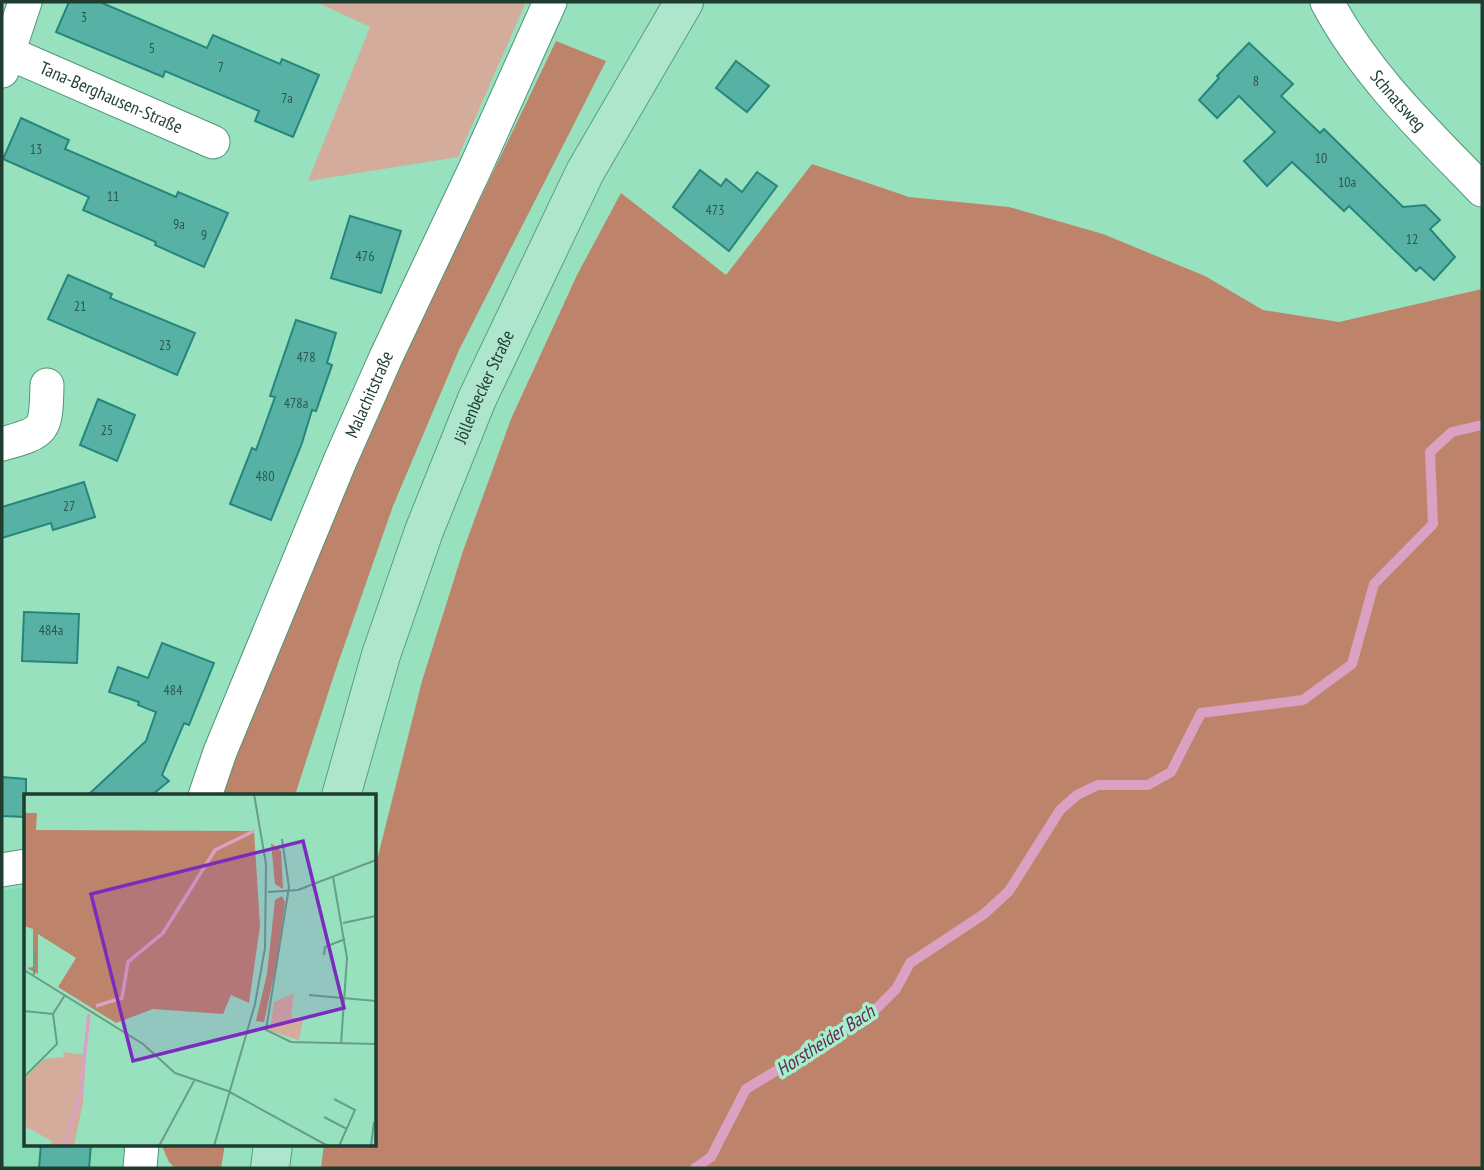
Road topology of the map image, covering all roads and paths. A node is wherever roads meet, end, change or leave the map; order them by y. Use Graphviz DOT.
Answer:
graph roads {
  1 [pos="25,2"];
  2 [pos="550,2"];
  3 [pos="684,2"];
  4 [pos="1327,2"];
  5 [pos="4,58"];
  6 [pos="213,142"];
  7 [pos="1482,190"];
  8 [pos="47,385"];
  9 [pos="2,444"];
  10 [pos="206,794"];
  11 [pos="342,794"];
  12 [pos="24,866"];
  13 [pos="2,870"];
  14 [pos="142,1146"];
  15 [pos="273,1146"];
  16 [pos="140,1168"];
  17 [pos="270,1168"];
  1 -- 5 [label="street, Tana-Berghausen-Straße"];
  2 -- 10 [label="street, Malachitstraße"];
  3 -- 11 [label="main road, Jöllenbecker Straße"];
  4 -- 7 [label="street, Schnatsweg"];
  5 -- 6 [label="street, Tana-Berghausen-Straße"];
  8 -- 9 [label="street"];
  12 -- 13 [label="street"];
  14 -- 16 [label="street"];
  15 -- 17 [label="main road"];
}
